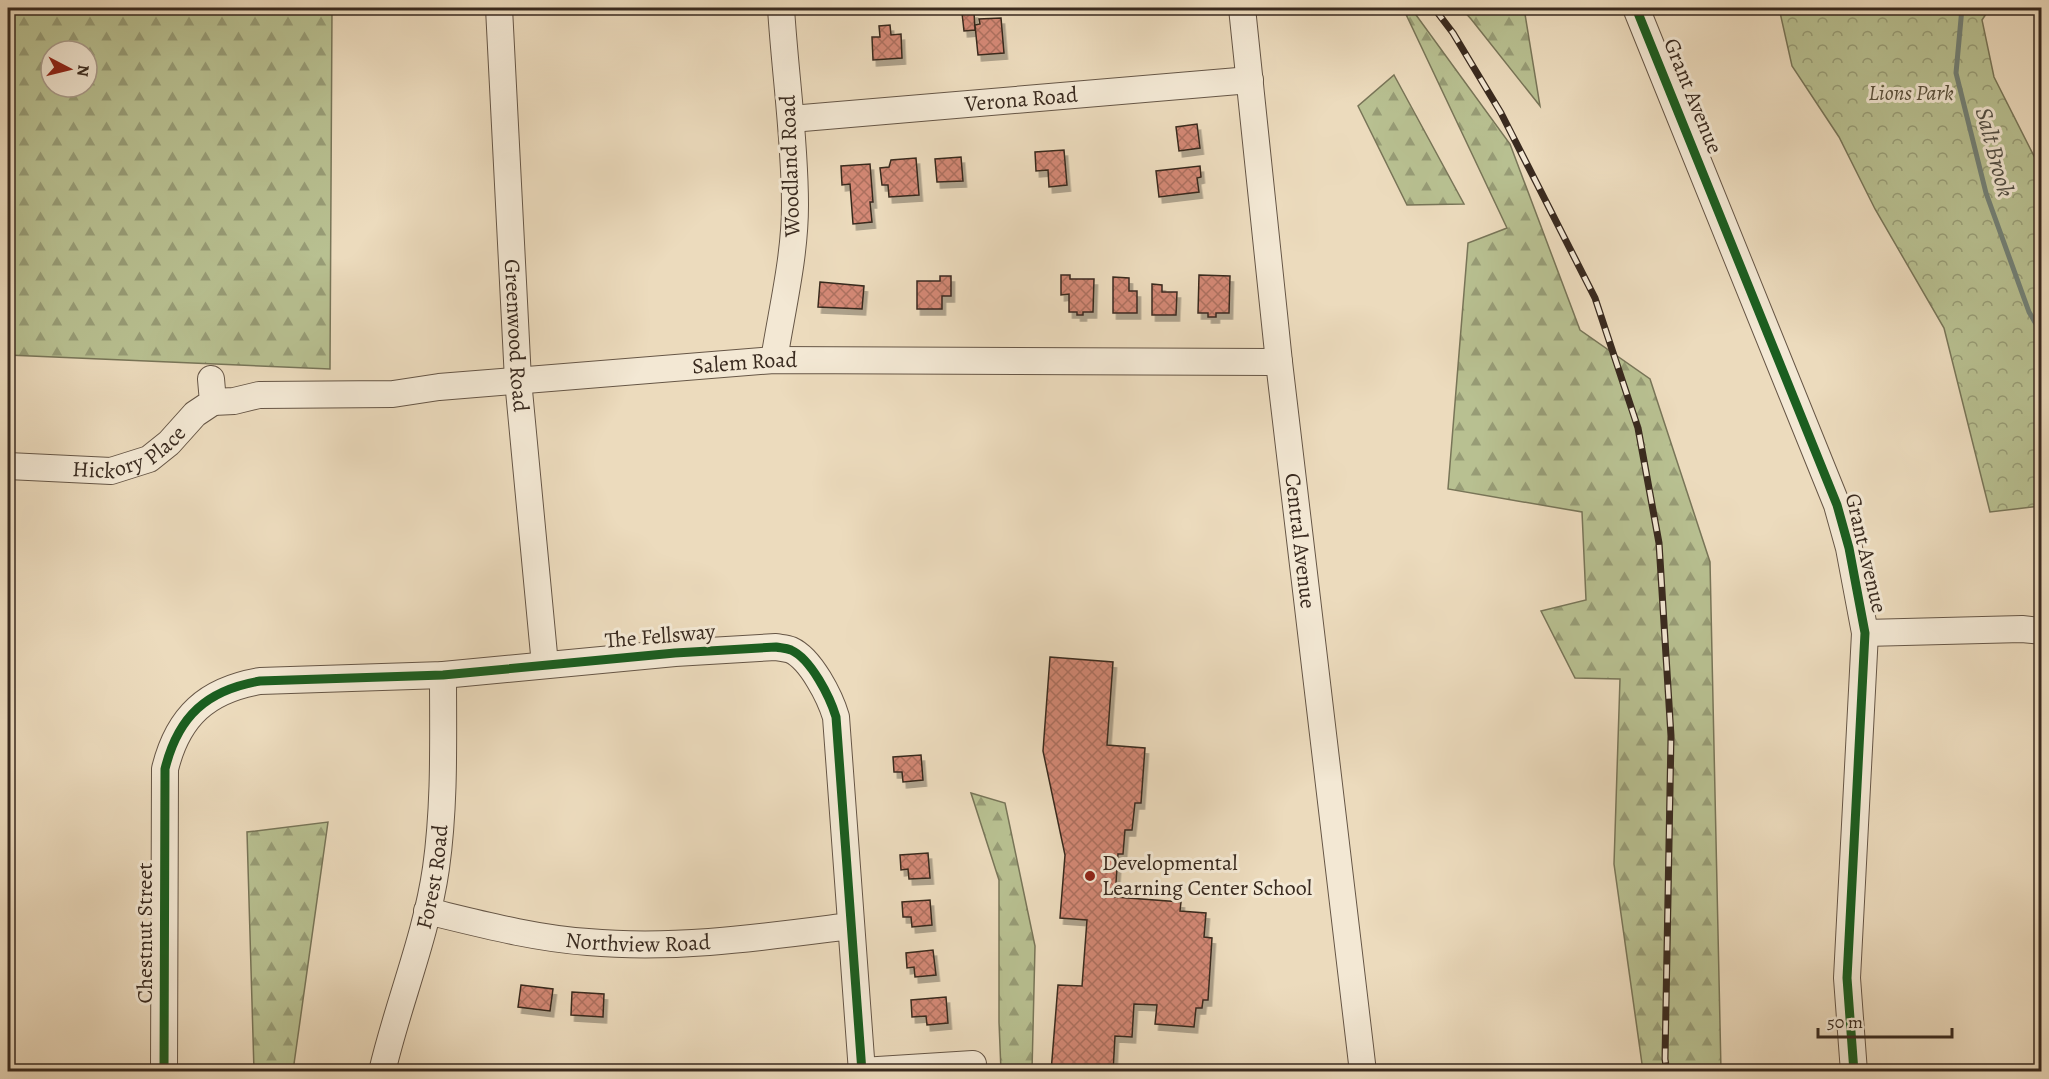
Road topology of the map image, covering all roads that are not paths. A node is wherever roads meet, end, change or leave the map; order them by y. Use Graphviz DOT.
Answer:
graph roads {
  1 [pos="500,8"];
  2 [pos="781,8"];
  3 [pos="1242,8"];
  4 [pos="1636,8"];
  5 [pos="1250,80"];
  6 [pos="791,119"];
  7 [pos="774,360"];
  8 [pos="1279,362"];
  9 [pos="518,380"];
  10 [pos="212,391"];
  11 [pos="8,466"];
  12 [pos="2042,631"];
  13 [pos="1865,633"];
  14 [pos="545,665"];
  15 [pos="442,675"];
  16 [pos="165,794"];
  17 [pos="427,911"];
  18 [pos="851,926"];
  19 [pos="973,1064"];
  20 [pos="164,1071"];
  21 [pos="382,1071"];
  22 [pos="862,1071"];
  23 [pos="1363,1071"];
  24 [pos="1854,1071"];
  1 -- 9 [label="street, Greenwood Road"];
  2 -- 6 [label="street, Woodland Road"];
  3 -- 5 [label="street, Central Avenue"];
  4 -- 13 [label="street, Grant Avenue"];
  5 -- 6 [label="street, Verona Road"];
  5 -- 8 [label="street, Central Avenue"];
  6 -- 7 [label="street, Woodland Road"];
  7 -- 8 [label="street, Salem Road"];
  7 -- 9 [label="street, Salem Road"];
  8 -- 23 [label="street, Central Avenue"];
  9 -- 10 [label="street, Salem Road"];
  9 -- 14 [label="street, Greenwood Road"];
  10 -- 11 [label="street, Hickory Place"];
  12 -- 13 [label="street"];
  13 -- 24 [label="street, Grant Avenue"];
  14 -- 15 [label="street, The Fellsway"];
  14 -- 18 [label="street, The Fellsway"];
  15 -- 16 [label="street, The Fellsway"];
  15 -- 17 [label="street, Forest Road"];
  16 -- 20 [label="street, Chestnut Street"];
  17 -- 18 [label="street, Northview Road"];
  17 -- 21 [label="street, Forest Road"];
  18 -- 22 [label="street, The Fellsway"];
  19 -- 22 [label="street"];
}
